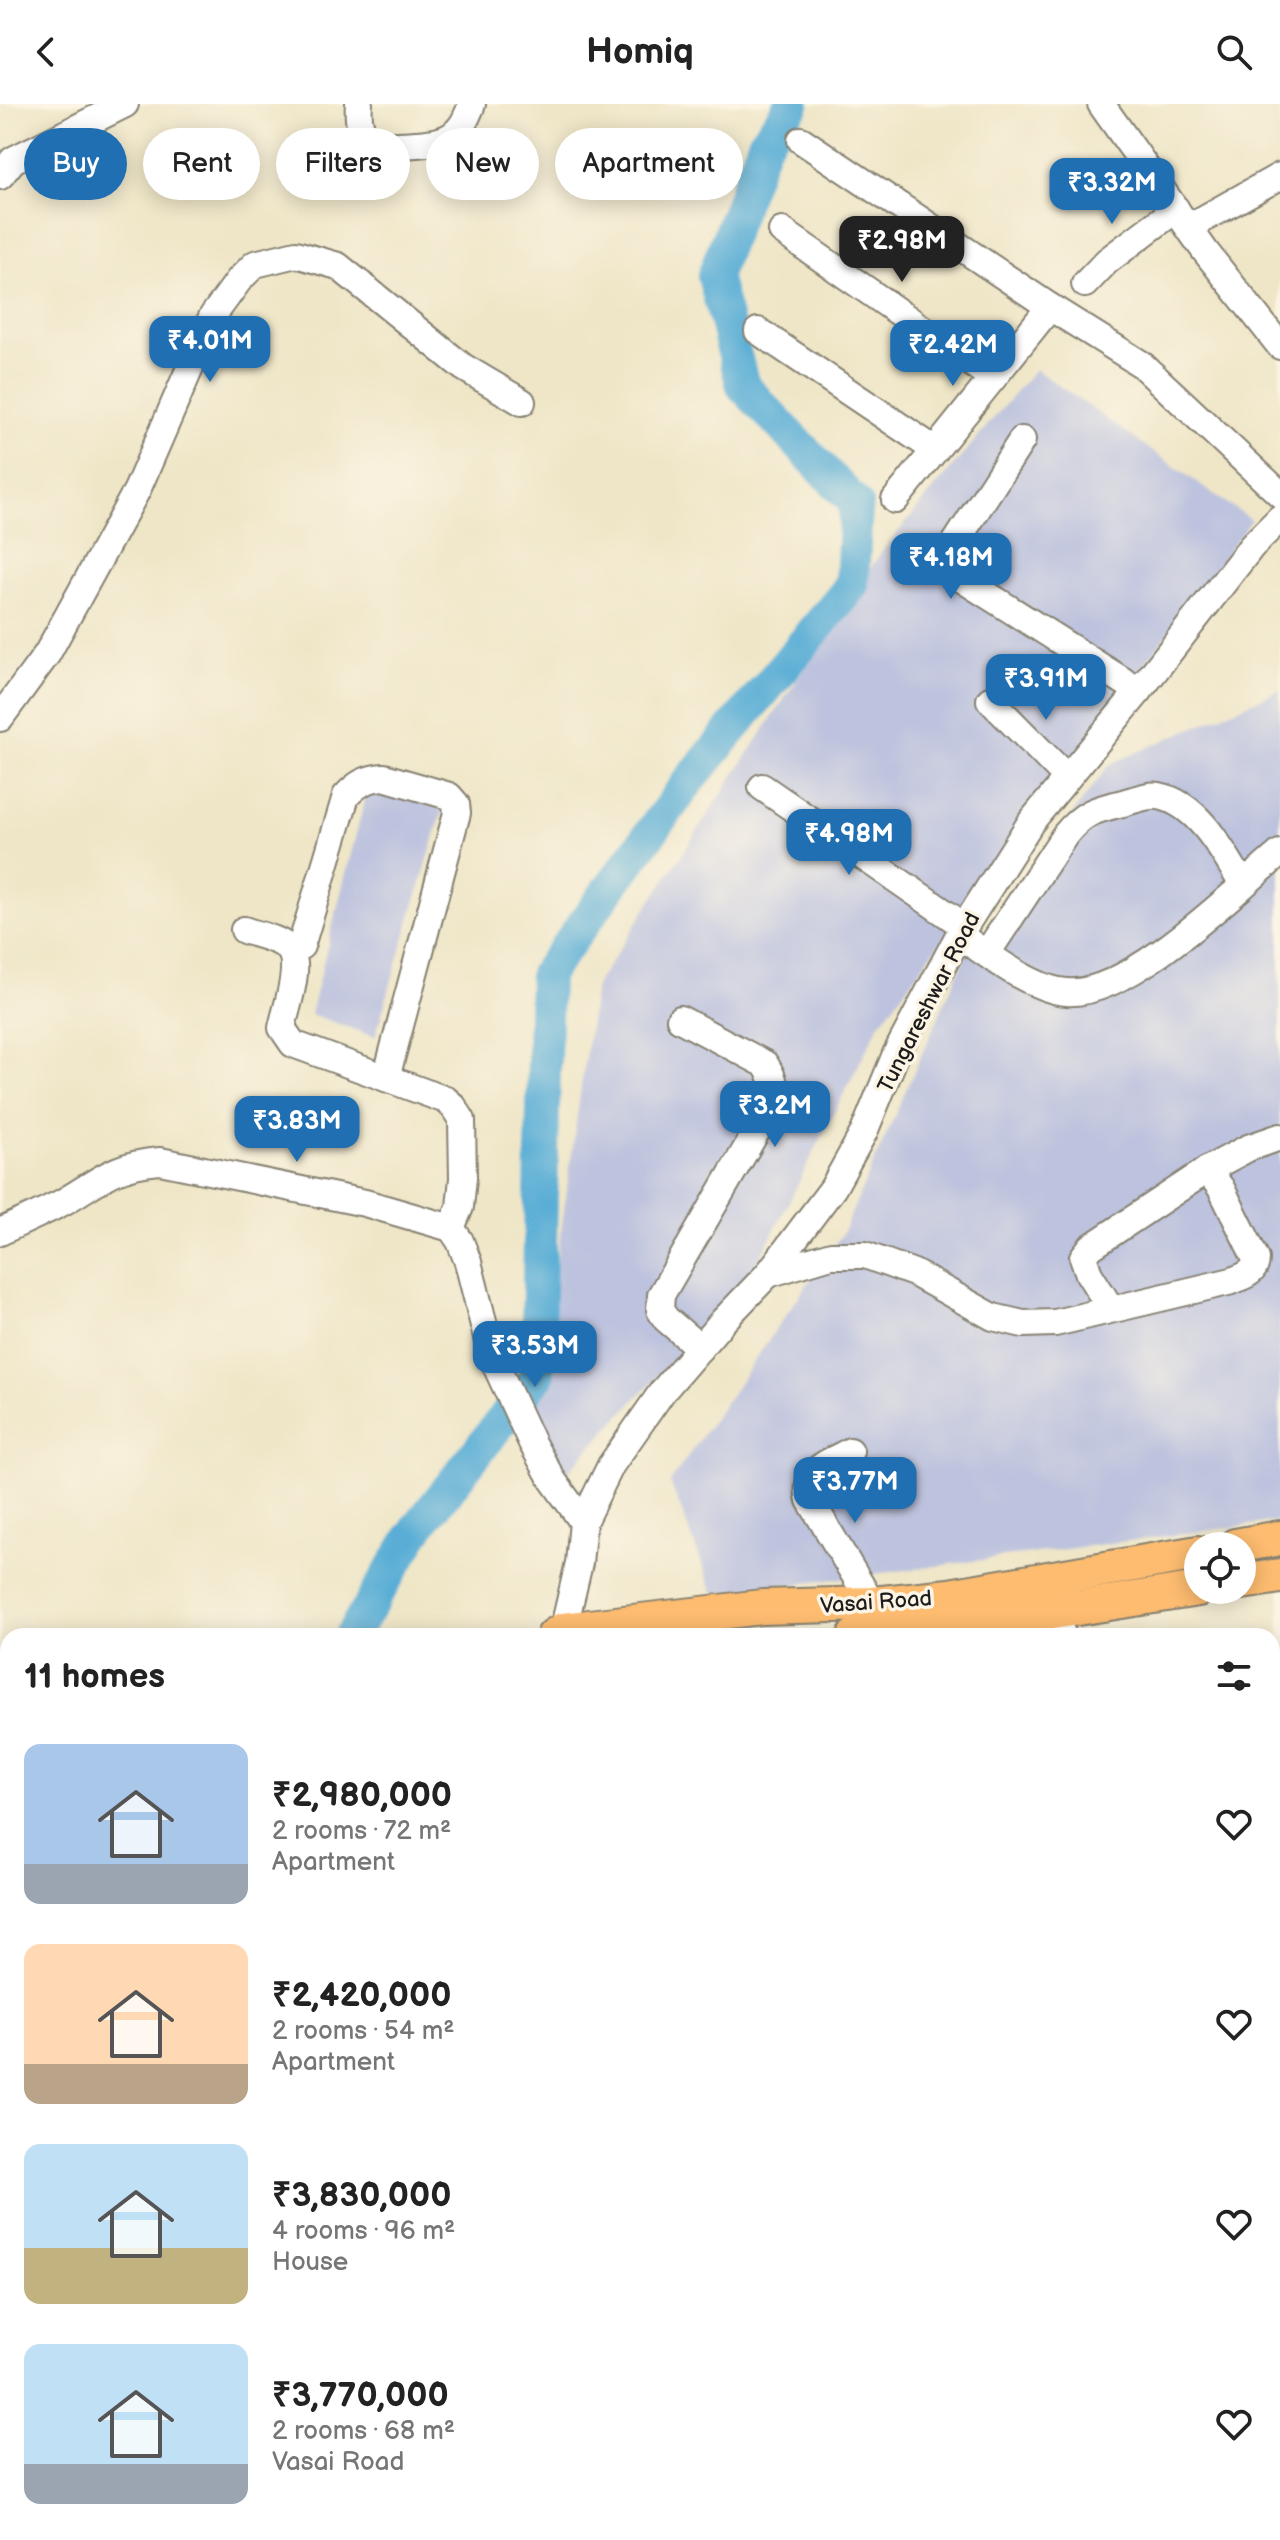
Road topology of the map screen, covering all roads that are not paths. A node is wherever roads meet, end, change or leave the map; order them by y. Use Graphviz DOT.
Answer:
graph roads {
  1 [pos="125,104"];
  2 [pos="359,104"];
  3 [pos="472,104"];
  4 [pos="1101,104"];
  5 [pos="801,140"];
  6 [pos="0,176"];
  7 [pos="1280,176"];
  8 [pos="1182,218"];
  9 [pos="782,231"];
  10 [pos="1085,284"];
  11 [pos="1050,307"];
  12 [pos="758,331"];
  13 [pos="1280,346"];
  14 [pos="993,378"];
  15 [pos="522,402"];
  16 [pos="1022,440"];
  17 [pos="935,450"];
  18 [pos="1280,494"];
  19 [pos="895,500"];
  20 [pos="1280,518"];
  21 [pos="1139,691"];
  22 [pos="990,700"];
  23 [pos="0,718"];
  24 [pos="1067,778"];
  25 [pos="762,787"];
  26 [pos="1280,853"];
  27 [pos="1243,885"];
  28 [pos="244,930"];
  29 [pos="961,931"];
  30 [pos="301,946"];
  31 [pos="987,953"];
  32 [pos="680,1019"];
  33 [pos="386,1078"];
  34 [pos="1280,1137"];
  35 [pos="1207,1170"];
  36 [pos="451,1228"];
  37 [pos="0,1232"];
  38 [pos="768,1274"];
  39 [pos="1111,1309"];
  40 [pos="700,1348"];
  41 [pos="850,1451"];
  42 [pos="583,1522"];
  43 [pos="1280,1538"];
  44 [pos="1256,1542"];
  45 [pos="1184,1555"];
  46 [pos="1280,1576"];
  47 [pos="1256,1580"];
  48 [pos="1184,1592"];
  49 [pos="872,1604"];
  50 [pos="1057,1624"];
  51 [pos="562,1628"];
  52 [pos="605,1628"];
  53 [pos="990,1628"];
  1 -- 6 [label="street"];
  2 -- 3 [label="street"];
  4 -- 8 [label="street"];
  5 -- 11 [label="street"];
  7 -- 8 [label="street"];
  8 -- 10 [label="street"];
  8 -- 13 [label="street"];
  9 -- 14 [label="street"];
  11 -- 14 [label="street"];
  11 -- 18 [label="street"];
  12 -- 17 [label="street"];
  14 -- 17 [label="street"];
  15 -- 23 [label="street"];
  16 -- 21 [label="street"];
  17 -- 19 [label="street"];
  20 -- 21 [label="street, Tungareshwar Road"];
  21 -- 24 [label="street, Tungareshwar Road"];
  22 -- 24 [label="street"];
  24 -- 29 [label="street, Tungareshwar Road"];
  25 -- 29 [label="street"];
  26 -- 27 [label="street"];
  27 -- 31 [label="street"];
  27 -- 31 [label="street"];
  28 -- 33 [label="street"];
  29 -- 31 [label="street"];
  29 -- 38 [label="street, Tungareshwar Road"];
  30 -- 33 [label="street"];
  32 -- 40 [label="street"];
  33 -- 36 [label="street"];
  34 -- 35 [label="street"];
  35 -- 39 [label="street"];
  35 -- 39 [label="street"];
  36 -- 37 [label="street"];
  36 -- 42 [label="street"];
  38 -- 39 [label="street"];
  38 -- 40 [label="street, Tungareshwar Road"];
  40 -- 42 [label="street, Tungareshwar Road"];
  41 -- 49 [label="street"];
  42 -- 51 [label="street, Tungareshwar Road"];
  43 -- 44 [label="main road"];
  45 -- 49 [label="main road, Vasai Road"];
  46 -- 47 [label="main road"];
  48 -- 50 [label="main road, Vasai Road"];
  49 -- 52 [label="main road, Vasai Road"];
  50 -- 53 [label="main road, Vasai Road"];
}
